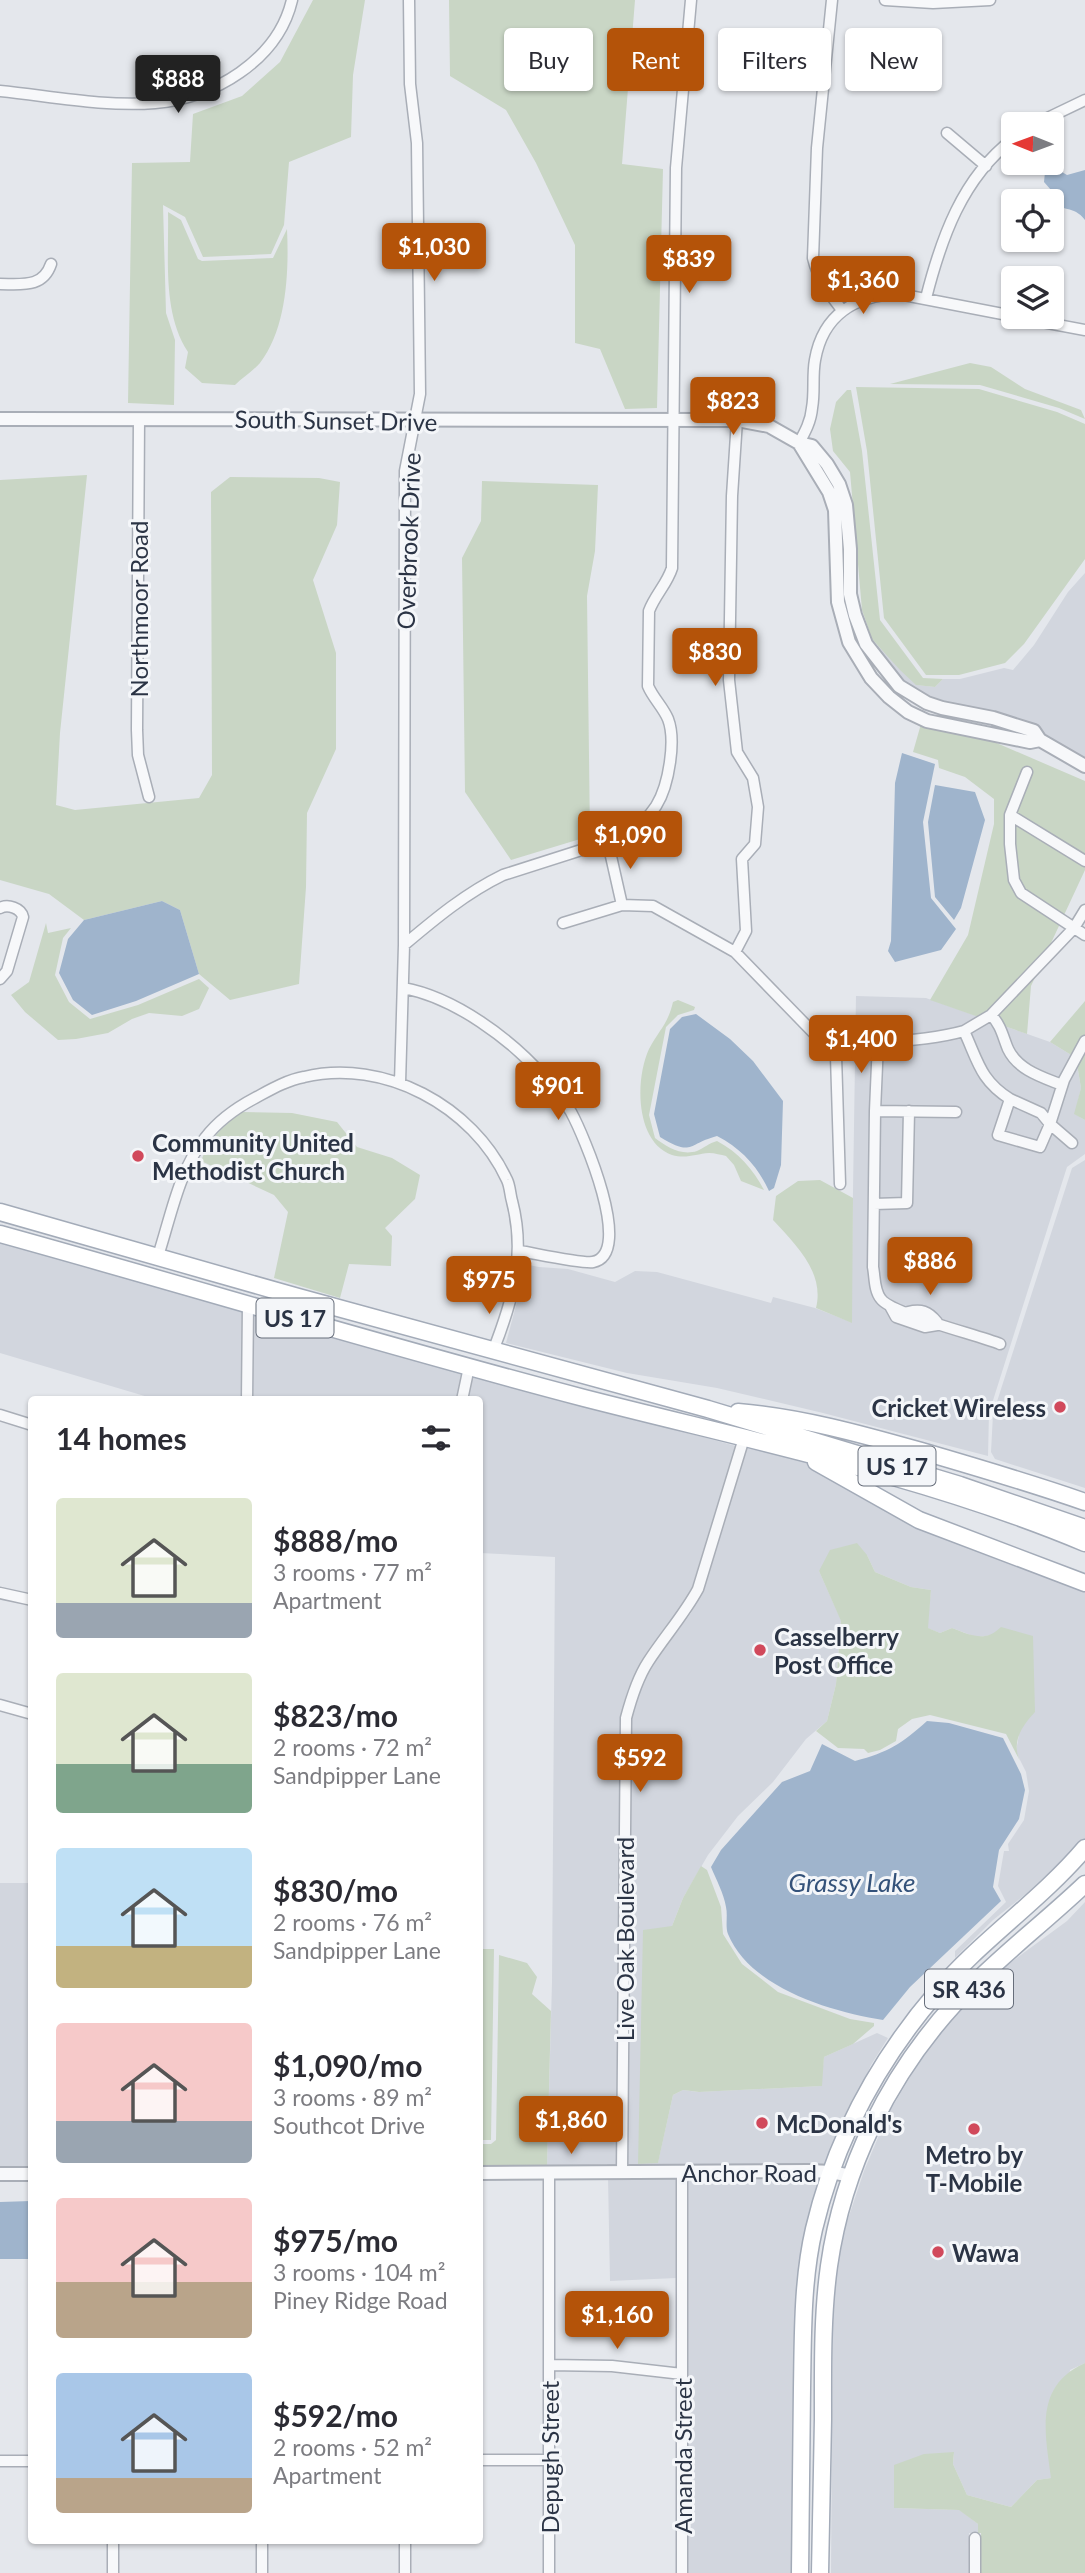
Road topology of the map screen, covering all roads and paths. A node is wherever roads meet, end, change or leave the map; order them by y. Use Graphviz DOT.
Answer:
graph roads {
  1 [pos="292,0"];
  2 [pos="409,0"];
  3 [pos="691,0"];
  4 [pos="832,0"];
  5 [pos="885,0"];
  6 [pos="990,0"];
  7 [pos="0,91"];
  8 [pos="1085,100"];
  9 [pos="1060,112"];
  10 [pos="947,133"];
  11 [pos="1001,151"];
  12 [pos="986,166"];
  13 [pos="51,264"];
  14 [pos="0,284"];
  15 [pos="926,298"];
  16 [pos="842,310"];
  17 [pos="1001,314"];
  18 [pos="1064,326"];
  19 [pos="1085,330"];
  20 [pos="0,419"];
  21 [pos="139,419"];
  22 [pos="737,420"];
  23 [pos="415,421"];
  24 [pos="673,421"];
  25 [pos="799,443"];
  26 [pos="1085,766"];
  27 [pos="1027,772"];
  28 [pos="149,797"];
  29 [pos="1010,815"];
  30 [pos="608,843"];
  31 [pos="1085,861"];
  32 [pos="622,905"];
  33 [pos="0,908"];
  34 [pos="1085,910"];
  35 [pos="563,923"];
  36 [pos="1074,928"];
  37 [pos="1085,935"];
  38 [pos="404,944"];
  39 [pos="735,952"];
  40 [pos="0,979"];
  41 [pos="403,988"];
  42 [pos="991,1015"];
  43 [pos="964,1031"];
  44 [pos="1085,1041"];
  45 [pos="400,1083"];
  46 [pos="1062,1085"];
  47 [pos="1010,1099"];
  48 [pos="875,1111"];
  49 [pos="909,1111"];
  50 [pos="956,1112"];
  51 [pos="1050,1124"];
  52 [pos="1072,1143"];
  53 [pos="840,1184"];
  54 [pos="874,1203"];
  55 [pos="0,1212"];
  56 [pos="0,1223"];
  57 [pos="73,1232"];
  58 [pos="0,1234"];
  59 [pos="520,1251"];
  60 [pos="158,1256"];
  61 [pos="117,1267"];
  62 [pos="299,1297"];
  63 [pos="248,1305"];
  64 [pos="1000,1344"];
  65 [pos="493,1351"];
  66 [pos="518,1358"];
  67 [pos="469,1367"];
  68 [pos="247,1396"];
  69 [pos="463,1396"];
  70 [pos="708,1409"];
  71 [pos="0,1415"];
  72 [pos="28,1423"];
  73 [pos="744,1438"];
  74 [pos="799,1452"];
  75 [pos="1085,1502"];
  76 [pos="1085,1528"];
  77 [pos="1085,1543"];
  78 [pos="1085,1583"];
  79 [pos="0,1593"];
  80 [pos="28,1599"];
  81 [pos="0,1705"];
  82 [pos="28,1713"];
  83 [pos="1085,1848"];
  84 [pos="1085,1884"];
  85 [pos="989,1942"];
  86 [pos="1003,1956"];
  87 [pos="549,2172"];
  88 [pos="622,2172"];
  89 [pos="682,2172"];
  90 [pos="831,2172"];
  91 [pos="483,2173"];
  92 [pos="0,2174"];
  93 [pos="28,2174"];
  94 [pos="851,2176"];
  95 [pos="803,2325"];
  96 [pos="549,2365"];
  97 [pos="823,2368"];
  98 [pos="802,2369"];
  99 [pos="682,2374"];
  100 [pos="823,2415"];
  101 [pos="483,2460"];
  102 [pos="549,2460"];
  103 [pos="0,2461"];
  104 [pos="28,2461"];
  105 [pos="975,2538"];
  106 [pos="113,2544"];
  107 [pos="262,2544"];
  108 [pos="405,2544"];
  109 [pos="113,2573"];
  110 [pos="262,2573"];
  111 [pos="405,2573"];
  112 [pos="549,2573"];
  113 [pos="682,2573"];
  114 [pos="800,2573"];
  115 [pos="821,2573"];
  116 [pos="975,2573"];
  1 -- 7 [label="street"];
  2 -- 23 [label="street, Overbrook Drive"];
  3 -- 24 [label="street"];
  4 -- 16 [label="street"];
  5 -- 6 [label="street"];
  8 -- 9 [label="street"];
  10 -- 12 [label="street"];
  11 -- 12 [label="street"];
  12 -- 15 [label="street"];
  13 -- 14 [label="street"];
  15 -- 16 [label="street"];
  15 -- 17 [label="street"];
  16 -- 25 [label="street"];
  18 -- 19 [label="street"];
  20 -- 21 [label="street, South Sunset Drive"];
  21 -- 23 [label="street, South Sunset Drive"];
  21 -- 28 [label="street, Northmoor Road"];
  22 -- 24 [label="street, South Sunset Drive"];
  22 -- 25 [label="street, South Sunset Drive"];
  22 -- 39 [label="street"];
  23 -- 24 [label="street, South Sunset Drive"];
  23 -- 38 [label="street, Overbrook Drive"];
  24 -- 30 [label="street"];
  25 -- 26 [label="street, South Sunset Drive"];
  27 -- 29 [label="street"];
  29 -- 31 [label="street"];
  29 -- 36 [label="street"];
  30 -- 32 [label="street"];
  30 -- 38 [label="street"];
  32 -- 35 [label="street"];
  32 -- 39 [label="street"];
  33 -- 40 [label="street"];
  34 -- 36 [label="street"];
  36 -- 37 [label="street"];
  36 -- 42 [label="street"];
  38 -- 41 [label="street, Overbrook Drive"];
  39 -- 53 [label="street"];
  41 -- 45 [label="street, Overbrook Drive"];
  41 -- 59 [label="street"];
  42 -- 43 [label="street"];
  42 -- 46 [label="street"];
  43 -- 47 [label="street"];
  43 -- 48 [label="street"];
  44 -- 46 [label="street"];
  45 -- 59 [label="street"];
  45 -- 60 [label="street"];
  46 -- 51 [label="street"];
  47 -- 51 [label="street"];
  47 -- 51 [label="street"];
  48 -- 49 [label="street"];
  48 -- 54 [label="street"];
  49 -- 50 [label="street"];
  49 -- 54 [label="street"];
  51 -- 52 [label="street"];
  54 -- 64 [label="street"];
  55 -- 57 [label="main road, US 17"];
  56 -- 57 [label="main road"];
  57 -- 60 [label="main road, US 17"];
  58 -- 61 [label="main road, US 17"];
  59 -- 65 [label="street"];
  60 -- 61 [label="main road"];
  60 -- 62 [label="main road, US 17"];
  61 -- 63 [label="main road, US 17"];
  62 -- 63 [label="main road"];
  62 -- 65 [label="main road, US 17"];
  63 -- 67 [label="main road, US 17"];
  63 -- 68 [label="street"];
  65 -- 66 [label="main road, US 17"];
  66 -- 67 [label="main road"];
  66 -- 70 [label="main road, US 17"];
  67 -- 69 [label="street"];
  67 -- 73 [label="main road, US 17"];
  70 -- 75 [label="main road"];
  70 -- 76 [label="main road, US 17"];
  71 -- 72 [label="street"];
  73 -- 74 [label="main road, US 17"];
  73 -- 88 [label="street, Live Oak Boulevard"];
  74 -- 77 [label="main road, US 17"];
  74 -- 78 [label="main road"];
  79 -- 80 [label="street"];
  81 -- 82 [label="street"];
  83 -- 85 [label="main road, SR 436"];
  84 -- 86 [label="main road, SR 436"];
  85 -- 86 [label="street"];
  85 -- 90 [label="main road, SR 436"];
  86 -- 94 [label="main road, SR 436"];
  87 -- 88 [label="street, Anchor Road"];
  87 -- 91 [label="street, Anchor Road"];
  87 -- 96 [label="street, Depugh Street"];
  88 -- 89 [label="street, Anchor Road"];
  89 -- 90 [label="street, Anchor Road"];
  89 -- 99 [label="street, Amanda Street"];
  90 -- 94 [label="street, Anchor Road"];
  90 -- 95 [label="main road, SR 436"];
  92 -- 93 [label="street"];
  94 -- 97 [label="main road, SR 436"];
  95 -- 97 [label="main road"];
  95 -- 98 [label="main road, SR 436"];
  96 -- 99 [label="street"];
  96 -- 102 [label="street, Depugh Street"];
  97 -- 100 [label="main road, SR 436"];
  98 -- 100 [label="main road"];
  98 -- 114 [label="main road, SR 436"];
  99 -- 113 [label="street, Amanda Street"];
  100 -- 115 [label="main road, SR 436"];
  101 -- 102 [label="street"];
  102 -- 112 [label="street, Depugh Street"];
  103 -- 104 [label="street"];
  105 -- 116 [label="street"];
  106 -- 109 [label="street"];
  107 -- 110 [label="street"];
  108 -- 111 [label="street"];
}
